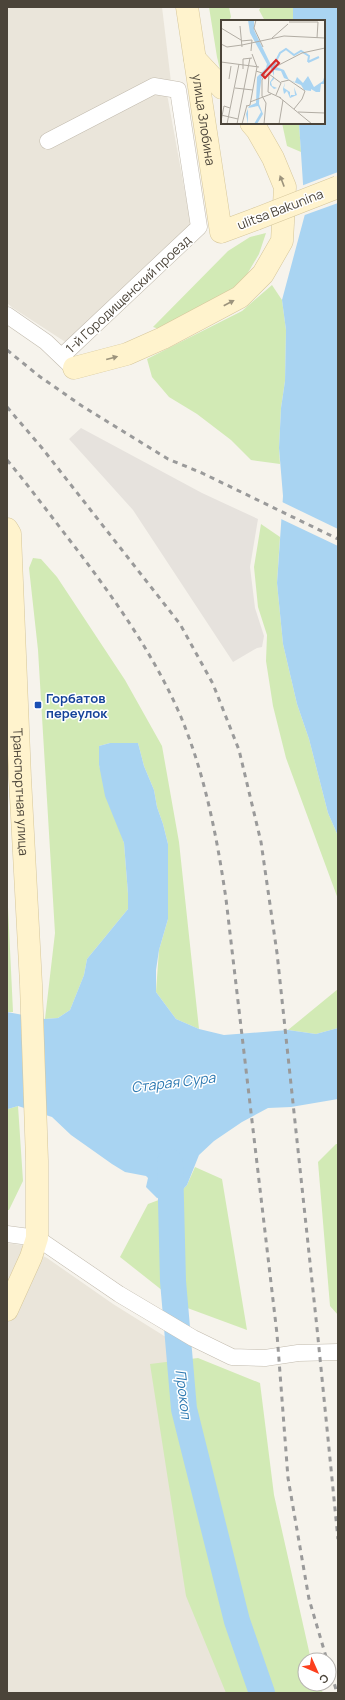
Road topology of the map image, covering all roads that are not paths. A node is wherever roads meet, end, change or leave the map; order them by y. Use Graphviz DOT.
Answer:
graph roads {
  1 [pos="187,7"];
  2 [pos="195,58"];
  3 [pos="221,87"];
  4 [pos="252,124"];
  5 [pos="48,141"];
  6 [pos="338,187"];
  7 [pos="221,232"];
  8 [pos="7,315"];
  9 [pos="68,362"];
  10 [pos="7,529"];
  11 [pos="7,1234"];
  12 [pos="37,1238"];
  13 [pos="7,1310"];
  14 [pos="338,1352"];
  1 -- 2 [label="main road, улица Злобина"];
  2 -- 3 [label="main road"];
  2 -- 7 [label="main road, улица Злобина"];
  9 -- 4 [label="main road, one-way"];
  5 -- 9 [label="street, 1-й Городищенский проезд"];
  6 -- 7 [label="main road, ulitsa Bakunina, bridge"];
  8 -- 9 [label="street"];
  10 -- 12 [label="main road, Транспортная улица"];
  11 -- 12 [label="street"];
  12 -- 13 [label="main road, Транспортная улица"];
  12 -- 14 [label="street"];
}
